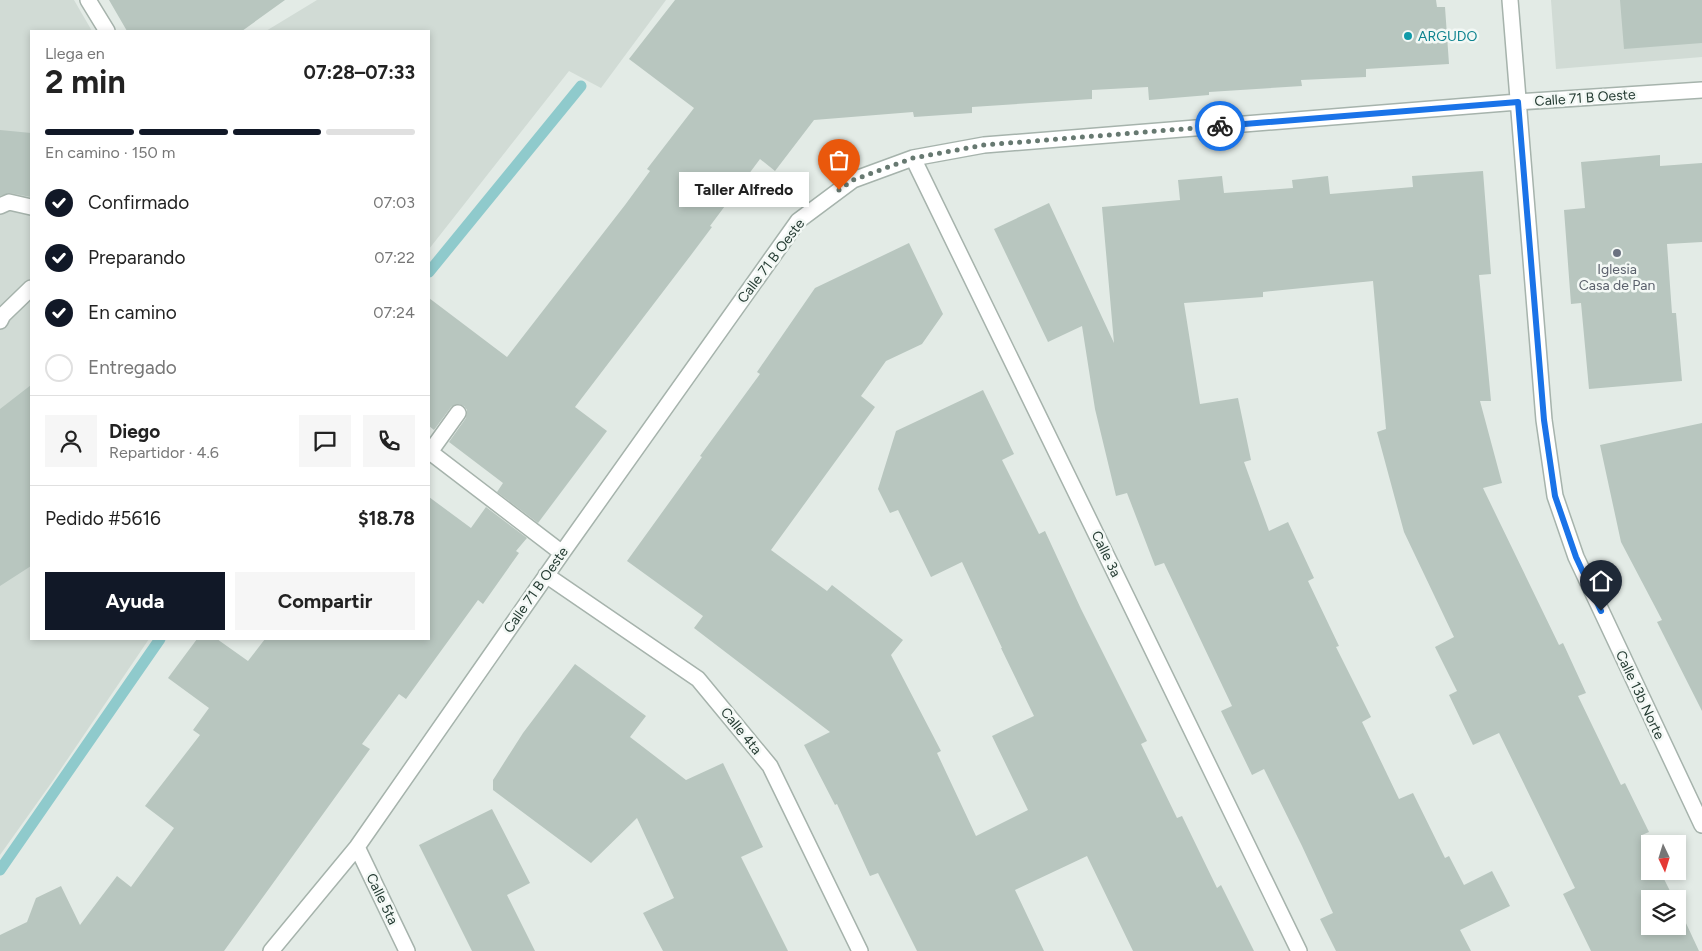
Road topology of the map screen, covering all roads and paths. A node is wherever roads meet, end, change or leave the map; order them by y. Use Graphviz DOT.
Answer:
graph roads {
  1 [pos="88,0"];
  2 [pos="1510,0"];
  3 [pos="106,30"];
  4 [pos="1702,90"];
  5 [pos="1518,102"];
  6 [pos="913,158"];
  7 [pos="0,206"];
  8 [pos="30,207"];
  9 [pos="30,289"];
  10 [pos="1,316"];
  11 [pos="458,413"];
  12 [pos="562,553"];
  13 [pos="546,575"];
  14 [pos="1702,825"];
  15 [pos="357,847"];
  16 [pos="271,951"];
  17 [pos="407,951"];
  18 [pos="860,951"];
  19 [pos="1299,951"];
  1 -- 3 [label="street"];
  2 -- 5 [label="street, Calle 13b Norte"];
  4 -- 5 [label="street, Calle 71 B Oeste"];
  5 -- 6 [label="street, Calle 71 B Oeste"];
  5 -- 14 [label="street, Calle 13b Norte"];
  6 -- 12 [label="street, Calle 71 B Oeste"];
  6 -- 19 [label="street, Calle 3a"];
  7 -- 8 [label="street"];
  9 -- 10 [label="street"];
  11 -- 12 [label="street"];
  12 -- 13 [label="street, Calle 71 B Oeste"];
  13 -- 15 [label="street, Calle 71 B Oeste"];
  13 -- 18 [label="street, Calle 4ta"];
  15 -- 16 [label="street, Calle 71 B Oeste"];
  15 -- 17 [label="street, Calle 5ta"];
}
